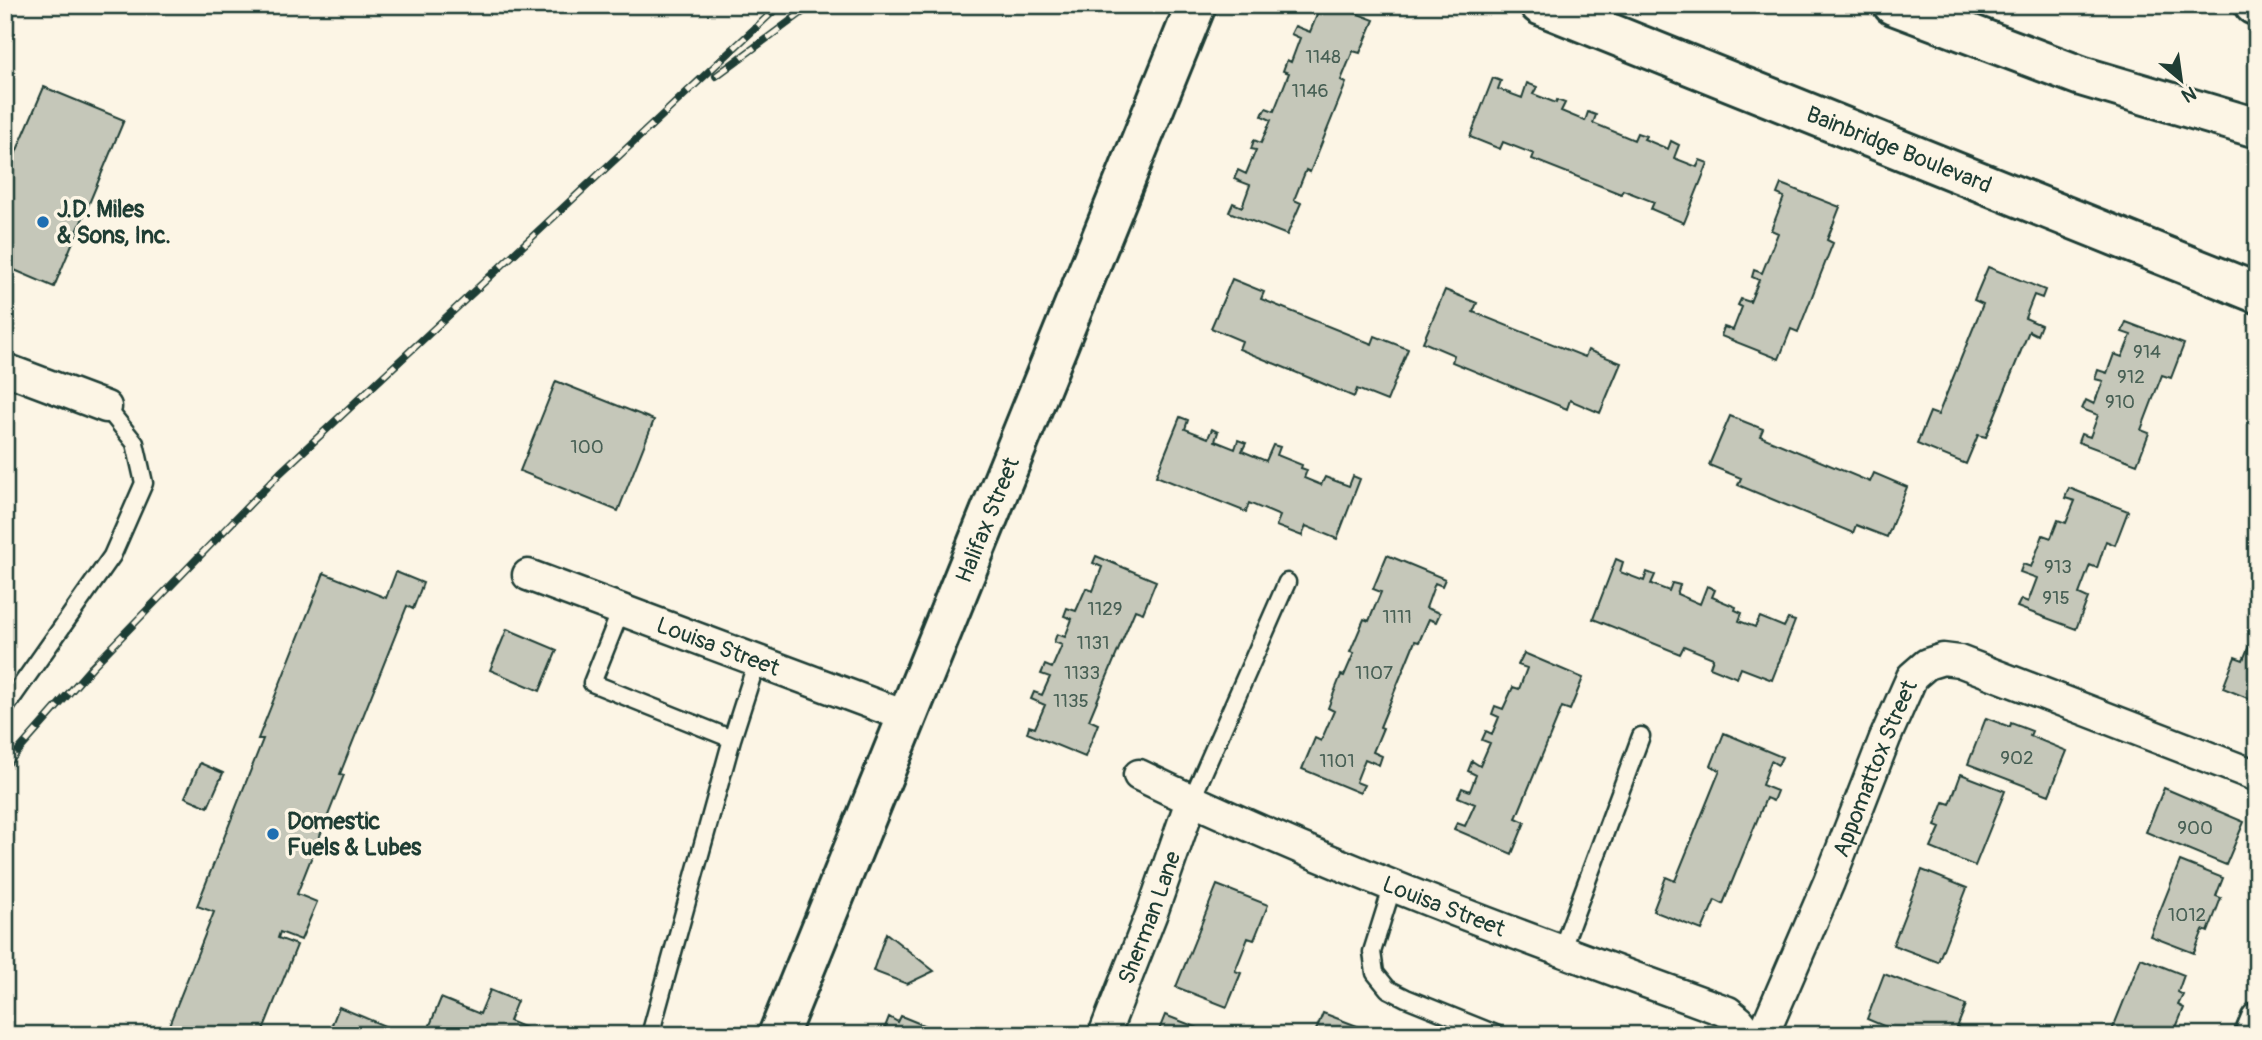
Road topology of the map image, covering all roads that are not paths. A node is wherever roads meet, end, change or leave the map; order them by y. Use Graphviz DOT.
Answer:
graph roads {
  1 [pos="1196,5"];
  2 [pos="1540,5"];
  3 [pos="1893,5"];
  4 [pos="2257,128"];
  5 [pos="2257,293"];
  6 [pos="5,369"];
  7 [pos="106,408"];
  8 [pos="528,575"];
  9 [pos="1287,582"];
  10 [pos="621,610"];
  11 [pos="758,661"];
  12 [pos="5,708"];
  13 [pos="908,717"];
  14 [pos="1641,736"];
  15 [pos="732,739"];
  16 [pos="1139,775"];
  17 [pos="2257,776"];
  18 [pos="1191,801"];
  19 [pos="1393,885"];
  20 [pos="1562,951"];
  21 [pos="2257,1018"];
  22 [pos="650,1035"];
  23 [pos="778,1035"];
  24 [pos="1104,1035"];
  25 [pos="1498,1035"];
  26 [pos="1750,1035"];
  27 [pos="1763,1035"];
  28 [pos="2250,1035"];
  1 -- 13 [label="main road, Halifax Street"];
  2 -- 5 [label="main road, Bainbridge Boulevard"];
  3 -- 4 [label="main road"];
  6 -- 7 [label="street"];
  7 -- 12 [label="lane"];
  8 -- 10 [label="street, Louisa Street"];
  9 -- 18 [label="lane"];
  10 -- 11 [label="street, Louisa Street"];
  10 -- 15 [label="lane"];
  11 -- 13 [label="street, Louisa Street"];
  11 -- 15 [label="lane"];
  13 -- 23 [label="main road, Halifax Street"];
  14 -- 20 [label="lane"];
  15 -- 22 [label="lane"];
  16 -- 18 [label="street, Louisa Street"];
  17 -- 27 [label="street, Appomattox Street"];
  18 -- 19 [label="street, Louisa Street"];
  18 -- 24 [label="street, Sherman Lane"];
  19 -- 20 [label="street, Louisa Street"];
  19 -- 25 [label="lane"];
  20 -- 26 [label="street, Louisa Street"];
  21 -- 28 [label="street"];
}
